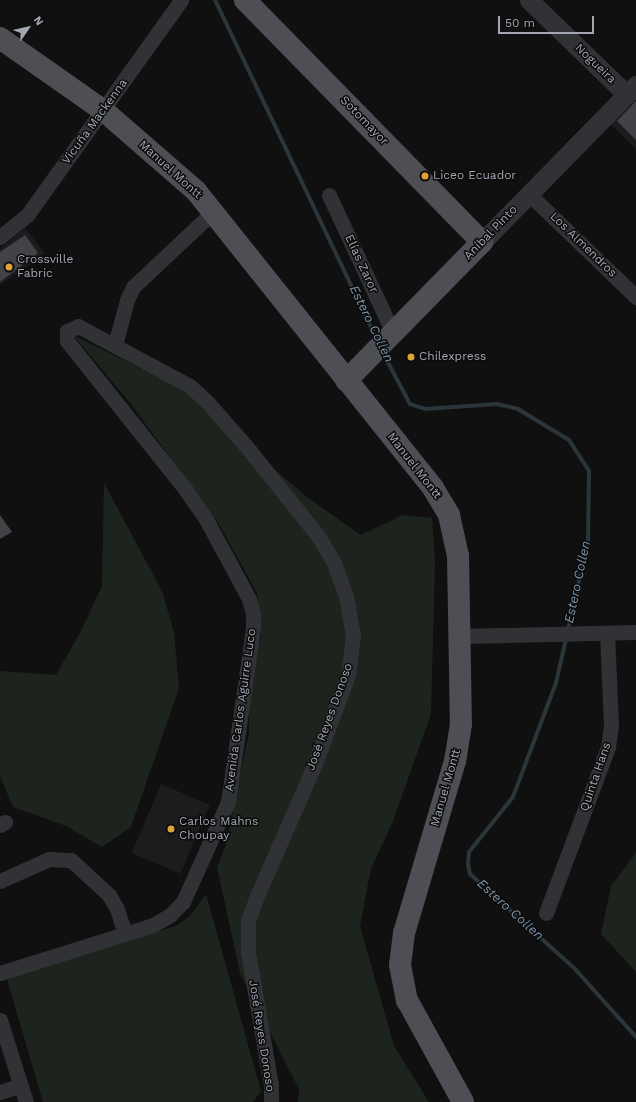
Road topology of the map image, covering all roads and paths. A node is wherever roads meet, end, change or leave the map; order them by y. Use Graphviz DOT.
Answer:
graph roads {
  1 [pos="181,0"];
  2 [pos="245,0"];
  3 [pos="529,0"];
  4 [pos="0,38"];
  5 [pos="631,90"];
  6 [pos="104,111"];
  7 [pos="529,194"];
  8 [pos="329,195"];
  9 [pos="213,212"];
  10 [pos="0,237"];
  11 [pos="482,242"];
  12 [pos="636,297"];
  13 [pos="391,334"];
  14 [pos="115,345"];
  15 [pos="346,380"];
  16 [pos="636,632"];
  17 [pos="607,633"];
  18 [pos="460,636"];
  19 [pos="0,881"];
  20 [pos="546,913"];
  21 [pos="125,934"];
  22 [pos="0,973"];
  23 [pos="0,1020"];
  24 [pos="2,1035"];
  25 [pos="21,1086"];
  26 [pos="0,1092"];
  27 [pos="26,1102"];
  28 [pos="270,1102"];
  29 [pos="463,1102"];
  1 -- 6 [label="street, Vicuña Mackenna"];
  2 -- 11 [label="main road, Sotomayor"];
  3 -- 5 [label="street, Nogueira"];
  4 -- 6 [label="main road, Manuel Montt"];
  5 -- 7 [label="street, Aníbal Pinto"];
  6 -- 9 [label="main road, Manuel Montt"];
  6 -- 10 [label="street, Vicuña Mackenna"];
  7 -- 11 [label="street, Aníbal Pinto"];
  7 -- 12 [label="street, Los Almendros"];
  8 -- 13 [label="street, Elías Zaror"];
  9 -- 14 [label="street"];
  9 -- 15 [label="main road, Manuel Montt"];
  11 -- 13 [label="main road, Aníbal Pinto"];
  13 -- 15 [label="main road, Aníbal Pinto"];
  14 -- 21 [label="street, Avenida Carlos Aguirre Luco"];
  14 -- 28 [label="street, José Reyes Donoso"];
  15 -- 18 [label="main road, Manuel Montt"];
  16 -- 17 [label="street"];
  17 -- 18 [label="street"];
  17 -- 20 [label="street, Quinta Hans"];
  18 -- 29 [label="main road, Manuel Montt"];
  19 -- 21 [label="street"];
  21 -- 22 [label="street, Avenida Carlos Aguirre Luco"];
  23 -- 24 [label="street"];
  24 -- 25 [label="street"];
  25 -- 26 [label="street"];
  25 -- 27 [label="street"];
}
